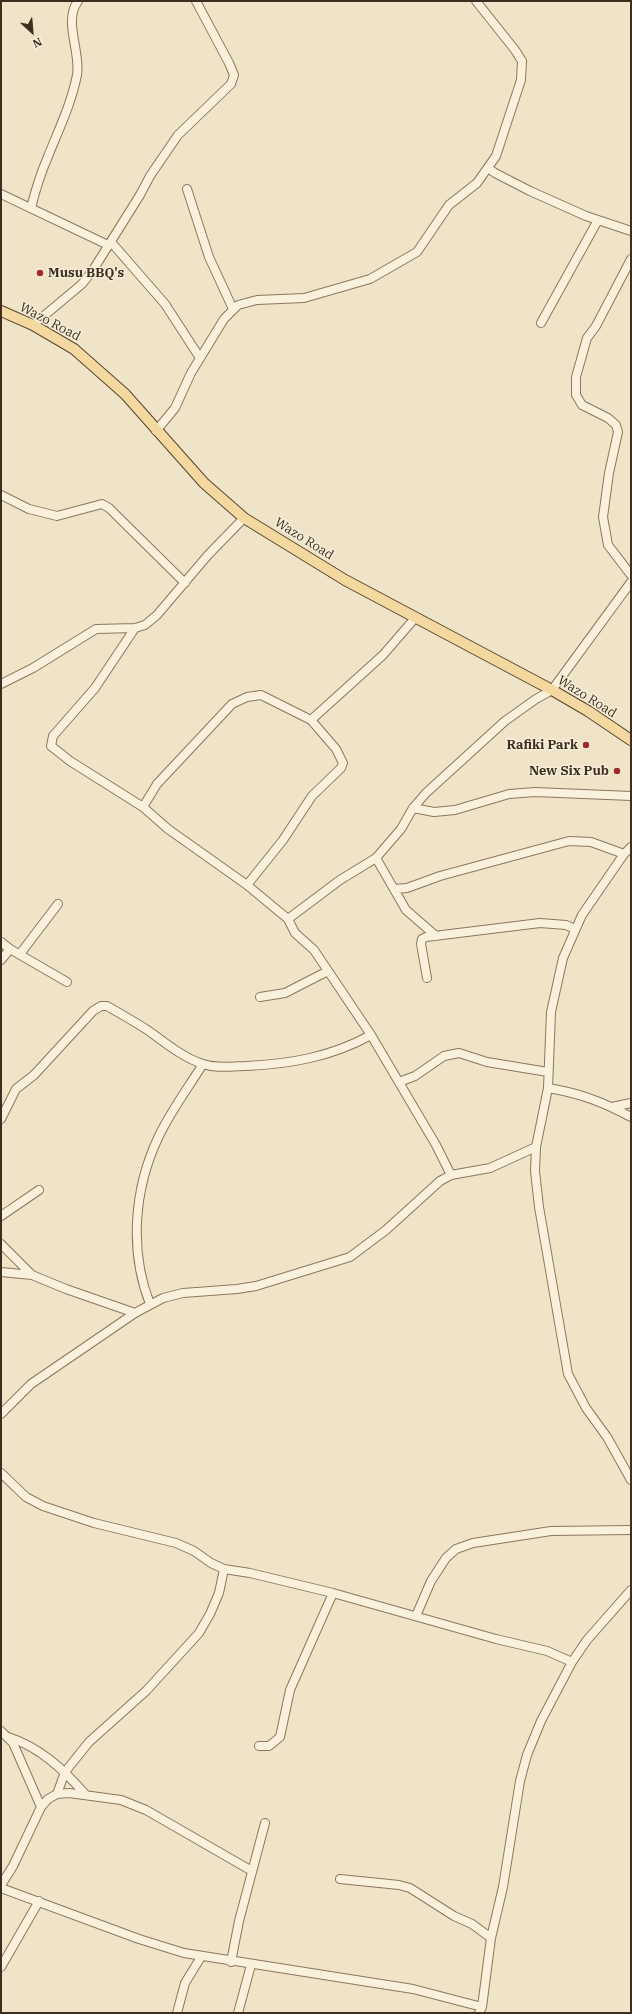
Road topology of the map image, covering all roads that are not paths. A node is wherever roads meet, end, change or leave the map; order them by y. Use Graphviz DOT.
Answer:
graph roads {
  1 [pos="78,1"];
  2 [pos="196,1"];
  3 [pos="476,1"];
  4 [pos="488,168"];
  5 [pos="187,189"];
  6 [pos="1,194"];
  7 [pos="31,208"];
  8 [pos="598,220"];
  9 [pos="631,232"];
  10 [pos="110,244"];
  11 [pos="631,259"];
  12 [pos="233,309"];
  13 [pos="1,311"];
  14 [pos="541,323"];
  15 [pos="33,325"];
  16 [pos="200,358"];
  17 [pos="156,431"];
  18 [pos="1,495"];
  19 [pos="244,518"];
  20 [pos="631,575"];
  21 [pos="631,582"];
  22 [pos="185,583"];
  23 [pos="415,618"];
  24 [pos="135,628"];
  25 [pos="1,684"];
  26 [pos="552,690"];
  27 [pos="311,720"];
  28 [pos="631,740"];
  29 [pos="631,796"];
  30 [pos="143,807"];
  31 [pos="414,808"];
  32 [pos="631,848"];
  33 [pos="624,854"];
  34 [pos="376,858"];
  35 [pos="247,884"];
  36 [pos="394,889"];
  37 [pos="58,904"];
  38 [pos="288,919"];
  39 [pos="575,929"];
  40 [pos="436,936"];
  41 [pos="1,942"];
  42 [pos="10,949"];
  43 [pos="20,954"];
  44 [pos="1,960"];
  45 [pos="328,971"];
  46 [pos="427,978"];
  47 [pos="67,982"];
  48 [pos="260,997"];
  49 [pos="371,1035"];
  50 [pos="203,1064"];
  51 [pos="548,1072"];
  52 [pos="399,1082"];
  53 [pos="548,1088"];
  54 [pos="631,1102"];
  55 [pos="612,1106"];
  56 [pos="631,1117"];
  57 [pos="1,1120"];
  58 [pos="536,1147"];
  59 [pos="451,1175"];
  60 [pos="40,1190"];
  61 [pos="1,1216"];
  62 [pos="1,1244"];
  63 [pos="1,1272"];
  64 [pos="32,1275"];
  65 [pos="150,1304"];
  66 [pos="135,1313"];
  67 [pos="1,1401"];
  68 [pos="10,1404"];
  69 [pos="1,1414"];
  70 [pos="1,1473"];
  71 [pos="631,1480"];
  72 [pos="631,1530"];
  73 [pos="224,1569"];
  74 [pos="631,1590"];
  75 [pos="333,1593"];
  76 [pos="416,1616"];
  77 [pos="572,1662"];
  78 [pos="1,1731"];
  79 [pos="8,1737"];
  80 [pos="259,1746"];
  81 [pos="65,1772"];
  82 [pos="57,1794"];
  83 [pos="85,1794"];
  84 [pos="40,1807"];
  85 [pos="265,1823"];
  86 [pos="252,1871"];
  87 [pos="340,1880"];
  88 [pos="1,1886"];
  89 [pos="39,1901"];
  90 [pos="491,1938"];
  91 [pos="201,1957"];
  92 [pos="231,1962"];
  93 [pos="251,1965"];
  94 [pos="1,1967"];
  95 [pos="481,2010"];
  96 [pos="177,2013"];
  97 [pos="238,2013"];
  1 -- 7 [label="street"];
  2 -- 10 [label="street"];
  3 -- 4 [label="street"];
  4 -- 8 [label="street"];
  4 -- 12 [label="street"];
  5 -- 12 [label="street"];
  6 -- 7 [label="street"];
  7 -- 10 [label="street"];
  8 -- 9 [label="street"];
  8 -- 14 [label="street"];
  10 -- 15 [label="street"];
  10 -- 16 [label="street"];
  11 -- 20 [label="street"];
  12 -- 16 [label="street"];
  13 -- 15 [label="main road, Wazo Road"];
  15 -- 17 [label="main road, Wazo Road"];
  16 -- 17 [label="street"];
  17 -- 19 [label="main road, Wazo Road"];
  18 -- 22 [label="street"];
  19 -- 22 [label="street"];
  19 -- 23 [label="main road, Wazo Road"];
  21 -- 26 [label="street"];
  22 -- 24 [label="street"];
  23 -- 26 [label="main road, Wazo Road"];
  23 -- 27 [label="street"];
  24 -- 25 [label="street"];
  24 -- 30 [label="street"];
  26 -- 28 [label="main road, Wazo Road"];
  26 -- 31 [label="street"];
  27 -- 30 [label="street"];
  27 -- 35 [label="street"];
  29 -- 31 [label="street"];
  30 -- 35 [label="street"];
  31 -- 34 [label="street"];
  32 -- 33 [label="street"];
  33 -- 36 [label="street"];
  33 -- 39 [label="street"];
  34 -- 36 [label="street"];
  34 -- 38 [label="street"];
  35 -- 38 [label="street"];
  36 -- 40 [label="street"];
  37 -- 43 [label="street"];
  38 -- 45 [label="street"];
  39 -- 40 [label="street"];
  39 -- 51 [label="street"];
  40 -- 46 [label="street"];
  41 -- 42 [label="street"];
  42 -- 43 [label="street"];
  42 -- 44 [label="street"];
  43 -- 47 [label="street"];
  45 -- 48 [label="street"];
  45 -- 49 [label="street"];
  49 -- 50 [label="street"];
  49 -- 52 [label="street"];
  50 -- 57 [label="street"];
  50 -- 65 [label="street"];
  51 -- 52 [label="street"];
  51 -- 53 [label="street"];
  52 -- 59 [label="street"];
  53 -- 55 [label="street"];
  53 -- 58 [label="street"];
  54 -- 55 [label="street"];
  55 -- 56 [label="street"];
  58 -- 59 [label="street"];
  58 -- 71 [label="street"];
  59 -- 65 [label="street"];
  60 -- 61 [label="street"];
  62 -- 64 [label="street"];
  63 -- 64 [label="street"];
  64 -- 66 [label="street"];
  65 -- 66 [label="street"];
  66 -- 68 [label="street"];
  67 -- 68 [label="street"];
  68 -- 69 [label="street"];
  70 -- 73 [label="street"];
  72 -- 76 [label="street"];
  73 -- 75 [label="street"];
  73 -- 81 [label="street"];
  74 -- 77 [label="street"];
  75 -- 76 [label="street"];
  75 -- 80 [label="street"];
  76 -- 77 [label="street"];
  77 -- 90 [label="street"];
  78 -- 79 [label="street"];
  79 -- 81 [label="street"];
  79 -- 84 [label="street"];
  81 -- 82 [label="street"];
  81 -- 83 [label="street"];
  82 -- 83 [label="street"];
  82 -- 84 [label="street"];
  83 -- 86 [label="street"];
  84 -- 88 [label="street"];
  85 -- 86 [label="street"];
  86 -- 92 [label="street"];
  87 -- 90 [label="street"];
  88 -- 89 [label="street"];
  89 -- 91 [label="street"];
  89 -- 94 [label="street"];
  90 -- 95 [label="street"];
  91 -- 92 [label="street"];
  91 -- 96 [label="street"];
  92 -- 93 [label="street"];
  93 -- 95 [label="street"];
  93 -- 97 [label="street"];
}
